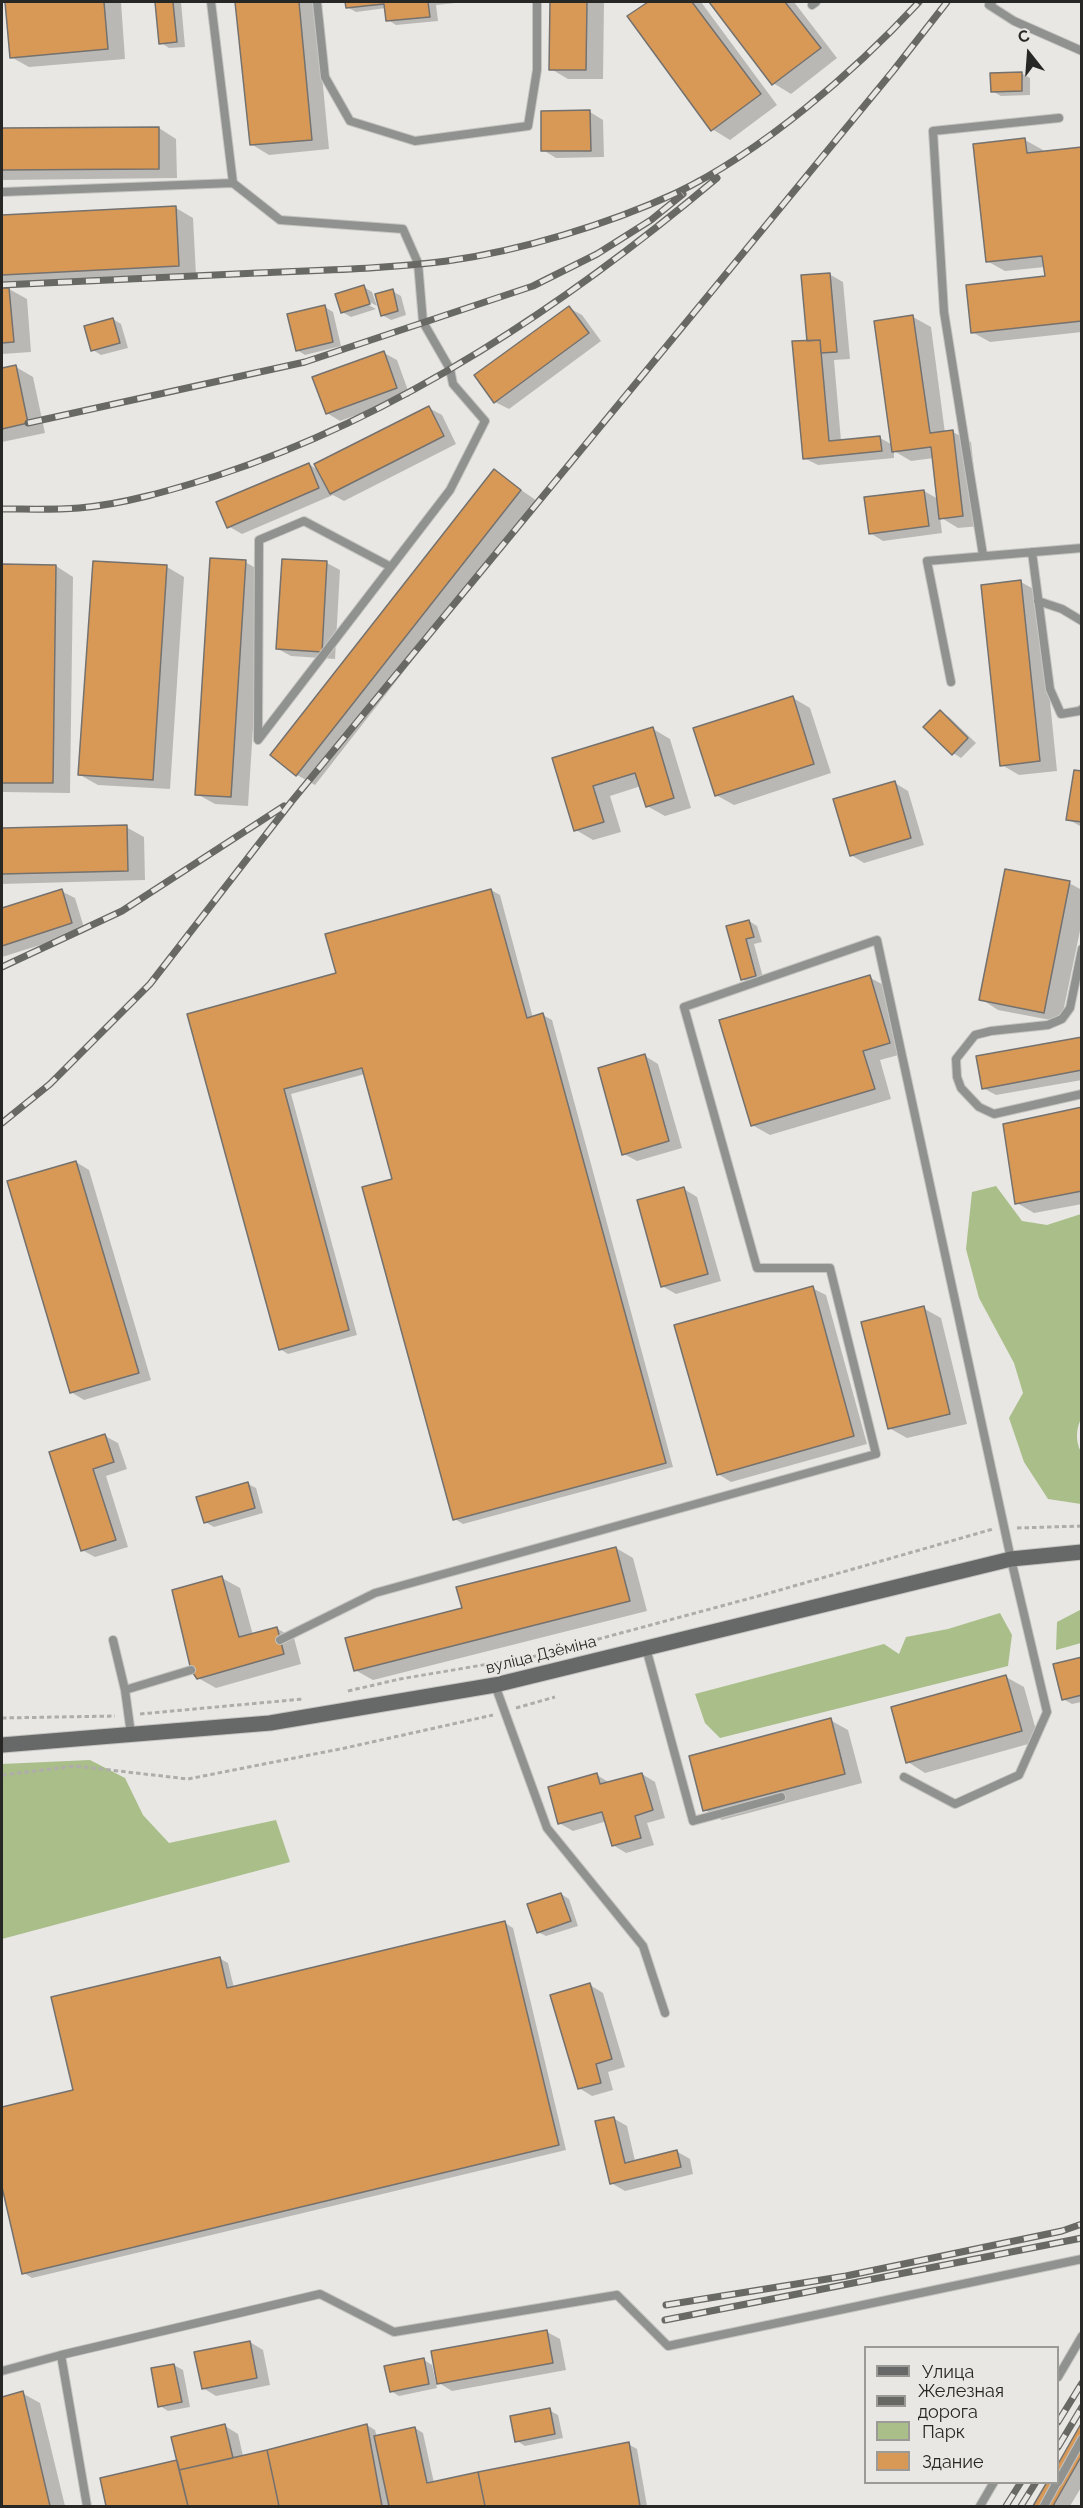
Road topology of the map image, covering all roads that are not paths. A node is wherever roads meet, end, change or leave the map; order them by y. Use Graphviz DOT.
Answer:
graph roads {
  1 [pos="211,2"];
  2 [pos="317,2"];
  3 [pos="537,2"];
  4 [pos="992,2"];
  5 [pos="1082,51"];
  6 [pos="1059,118"];
  7 [pos="233,183"];
  8 [pos="2,192"];
  9 [pos="1082,548"];
  10 [pos="1032,552"];
  11 [pos="983,555"];
  12 [pos="391,567"];
  13 [pos="1038,601"];
  14 [pos="1082,621"];
  15 [pos="951,682"];
  16 [pos="1082,709"];
  17 [pos="1082,949"];
  18 [pos="1079,967"];
  19 [pos="1082,1094"];
  20 [pos="1082,1552"];
  21 [pos="1011,1560"];
  22 [pos="113,1640"];
  23 [pos="280,1640"];
  24 [pos="646,1648"];
  25 [pos="191,1670"];
  26 [pos="495,1685"];
  27 [pos="125,1690"];
  28 [pos="131,1734"];
  29 [pos="2,1745"];
  30 [pos="904,1777"];
  31 [pos="782,1797"];
  32 [pos="665,2013"];
  33 [pos="1082,2259"];
  34 [pos="1082,2336"];
  35 [pos="61,2355"];
  36 [pos="2,2371"];
  37 [pos="1059,2375"];
  38 [pos="1082,2439"];
  39 [pos="1059,2479"];
  40 [pos="993,2484"];
  41 [pos="1056,2484"];
  42 [pos="87,2506"];
  43 [pos="980,2506"];
  44 [pos="1044,2506"];
  1 -- 7 [label="lane"];
  2 -- 3 [label="lane"];
  4 -- 5 [label="lane"];
  6 -- 11 [label="lane"];
  7 -- 8 [label="lane"];
  7 -- 12 [label="lane"];
  9 -- 10 [label="lane"];
  10 -- 11 [label="lane"];
  10 -- 13 [label="lane"];
  11 -- 15 [label="lane"];
  12 -- 12 [label="lane"];
  13 -- 14 [label="lane"];
  13 -- 16 [label="lane"];
  17 -- 18 [label="lane"];
  18 -- 19 [label="lane"];
  20 -- 21 [label="main road, вуліца Дзёміна"];
  21 -- 23 [label="lane"];
  21 -- 24 [label="main road, вуліца Дзёміна"];
  21 -- 30 [label="lane"];
  22 -- 27 [label="lane"];
  24 -- 26 [label="main road, вуліца Дзёміна"];
  24 -- 31 [label="lane"];
  25 -- 27 [label="lane"];
  26 -- 28 [label="main road, вуліца Дзёміна"];
  26 -- 32 [label="lane"];
  27 -- 28 [label="lane"];
  28 -- 29 [label="main road, вуліца Дзёміна"];
  33 -- 35 [label="lane"];
  34 -- 37 [label="lane"];
  35 -- 36 [label="lane"];
  35 -- 42 [label="lane"];
  38 -- 39 [label="lane"];
  40 -- 43 [label="lane"];
  41 -- 44 [label="lane"];
}
